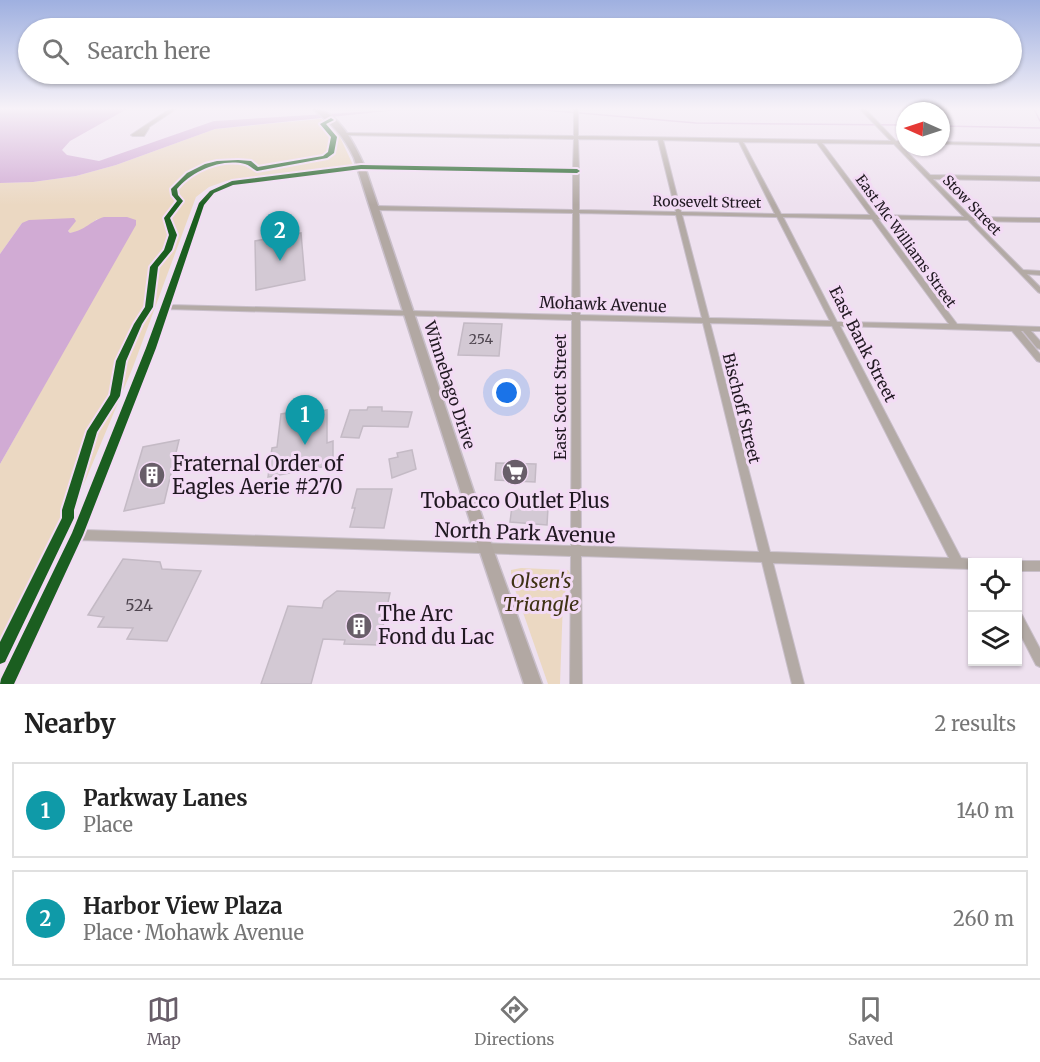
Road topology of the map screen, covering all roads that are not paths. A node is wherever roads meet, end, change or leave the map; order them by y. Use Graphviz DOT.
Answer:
graph roads {
  1 [pos="348,141"];
  2 [pos="577,141"];
  3 [pos="660,141"];
  4 [pos="740,141"];
  5 [pos="812,141"];
  6 [pos="818,141"];
  7 [pos="894,142"];
  8 [pos="950,143"];
  9 [pos="1040,145"];
  10 [pos="361,167"];
  11 [pos="577,171"];
  12 [pos="928,177"];
  13 [pos="1040,178"];
  14 [pos="374,207"];
  15 [pos="576,211"];
  16 [pos="679,213"];
  17 [pos="779,216"];
  18 [pos="874,217"];
  19 [pos="969,219"];
  20 [pos="1040,220"];
  21 [pos="1022,272"];
  22 [pos="1040,273"];
  23 [pos="1040,291"];
  24 [pos="165,307"];
  25 [pos="408,311"];
  26 [pos="576,317"];
  27 [pos="704,320"];
  28 [pos="834,323"];
  29 [pos="954,326"];
  30 [pos="1014,328"];
  31 [pos="1025,329"];
  32 [pos="1040,329"];
  33 [pos="1040,346"];
  34 [pos="1040,359"];
  35 [pos="77,535"];
  36 [pos="486,549"];
  37 [pos="578,553"];
  38 [pos="766,558"];
  39 [pos="958,564"];
  40 [pos="968,564"];
  41 [pos="1022,566"];
  42 [pos="1040,566"];
  43 [pos="1022,628"];
  44 [pos="1040,661"];
  45 [pos="6,684"];
  46 [pos="533,684"];
  47 [pos="576,684"];
  48 [pos="798,684"];
  1 -- 10 [label="main road, Winnebago Drive"];
  2 -- 11 [label="street, East Scott Street"];
  3 -- 16 [label="street, Bischoff Street"];
  4 -- 17 [label="street, East Bank Street"];
  5 -- 6 [label="street"];
  6 -- 7 [label="street"];
  6 -- 18 [label="street, East Mc Williams Street"];
  7 -- 12 [label="street, Stow Street"];
  8 -- 9 [label="street"];
  10 -- 11 [label="street"];
  10 -- 14 [label="main road, Winnebago Drive"];
  10 -- 24 [label="street"];
  11 -- 15 [label="street, East Scott Street"];
  12 -- 13 [label="street"];
  12 -- 19 [label="street, Stow Street"];
  14 -- 15 [label="street, Roosevelt Street"];
  14 -- 25 [label="main road, Winnebago Drive"];
  15 -- 16 [label="street, Roosevelt Street"];
  15 -- 26 [label="street, East Scott Street"];
  16 -- 17 [label="street, Roosevelt Street"];
  16 -- 27 [label="street, Bischoff Street"];
  17 -- 18 [label="street, Roosevelt Street"];
  17 -- 28 [label="street, East Bank Street"];
  18 -- 19 [label="street, Roosevelt Street"];
  18 -- 29 [label="street, East Mc Williams Street"];
  19 -- 20 [label="street, Roosevelt Street"];
  19 -- 21 [label="street, Stow Street"];
  21 -- 22 [label="street"];
  21 -- 23 [label="street, Stow Street"];
  24 -- 25 [label="street, Mohawk Avenue"];
  24 -- 35 [label="street"];
  25 -- 26 [label="street, Mohawk Avenue"];
  25 -- 36 [label="main road, Winnebago Drive"];
  26 -- 27 [label="street, Mohawk Avenue"];
  26 -- 37 [label="street, East Scott Street"];
  27 -- 28 [label="street, Mohawk Avenue"];
  27 -- 38 [label="street, Bischoff Street"];
  28 -- 29 [label="street, Mohawk Avenue"];
  28 -- 39 [label="street, East Bank Street"];
  29 -- 30 [label="street, Mohawk Avenue"];
  30 -- 31 [label="street, Mohawk Avenue"];
  30 -- 34 [label="street"];
  31 -- 32 [label="street, Mohawk Avenue"];
  31 -- 33 [label="street"];
  35 -- 36 [label="street, North Park Avenue"];
  35 -- 45 [label="street"];
  36 -- 37 [label="street, North Park Avenue"];
  36 -- 46 [label="main road, Winnebago Drive"];
  37 -- 38 [label="street, North Park Avenue"];
  37 -- 47 [label="street, East Scott Street"];
  38 -- 39 [label="street, North Park Avenue"];
  38 -- 48 [label="street, Bischoff Street"];
  39 -- 40 [label="street, North Park Avenue"];
  41 -- 42 [label="street"];
  43 -- 44 [label="street"];
}
